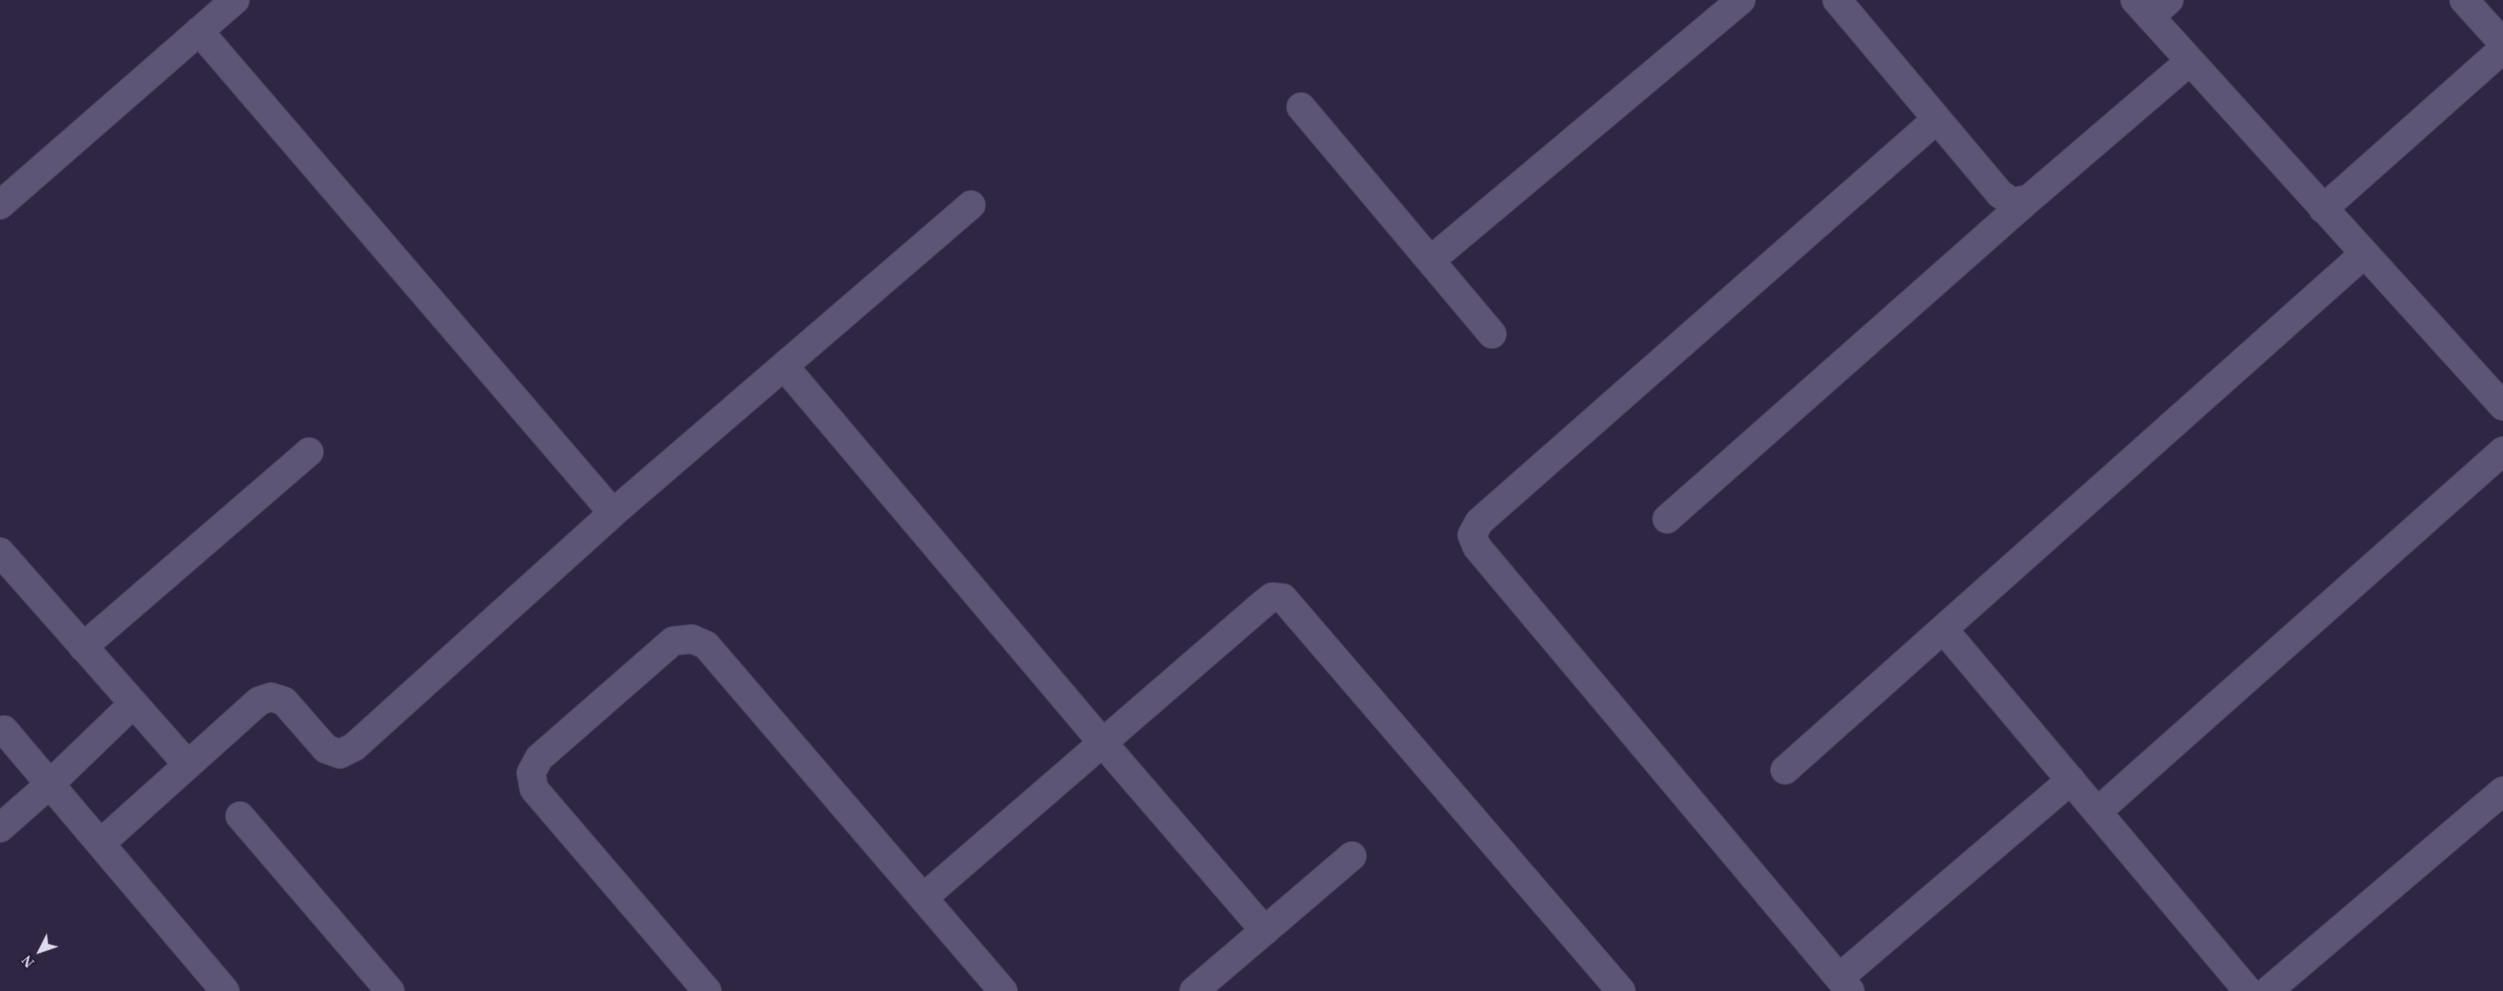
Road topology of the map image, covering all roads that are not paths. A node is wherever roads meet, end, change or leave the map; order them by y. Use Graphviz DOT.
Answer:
graph roads {
  1 [pos="235,0"];
  2 [pos="1741,0"];
  3 [pos="1837,0"];
  4 [pos="2464,0"];
  5 [pos="2151,6"];
  6 [pos="200,31"];
  7 [pos="2503,43"];
  8 [pos="2503,49"];
  9 [pos="2190,61"];
  10 [pos="1301,107"];
  11 [pos="1937,118"];
  12 [pos="2030,199"];
  13 [pos="0,205"];
  14 [pos="971,205"];
  15 [pos="2323,209"];
  16 [pos="2364,254"];
  17 [pos="1432,260"];
  18 [pos="1492,334"];
  19 [pos="784,366"];
  20 [pos="2503,406"];
  21 [pos="2503,451"];
  22 [pos="309,452"];
  23 [pos="613,513"];
  24 [pos="1667,519"];
  25 [pos="0,552"];
  26 [pos="1944,630"];
  27 [pos="83,647"];
  28 [pos="133,704"];
  29 [pos="4,730"];
  30 [pos="1102,742"];
  31 [pos="188,765"];
  32 [pos="1785,770"];
  33 [pos="2071,780"];
  34 [pos="50,784"];
  35 [pos="2503,791"];
  36 [pos="2097,812"];
  37 [pos="240,816"];
  38 [pos="0,828"];
  39 [pos="101,843"];
  40 [pos="1352,856"];
  41 [pos="923,898"];
  42 [pos="1265,931"];
  43 [pos="1844,984"];
  44 [pos="225,991"];
  45 [pos="390,991"];
  46 [pos="707,991"];
  47 [pos="1003,991"];
  48 [pos="1194,991"];
  49 [pos="1621,991"];
  50 [pos="2248,991"];
  51 [pos="2268,991"];
  1 -- 6 [label="street"];
  2 -- 17 [label="street"];
  3 -- 11 [label="street"];
  4 -- 7 [label="street"];
  5 -- 9 [label="street"];
  6 -- 13 [label="street"];
  6 -- 23 [label="street"];
  8 -- 15 [label="street"];
  9 -- 12 [label="street"];
  9 -- 15 [label="street"];
  10 -- 17 [label="street"];
  11 -- 12 [label="street"];
  11 -- 43 [label="street"];
  12 -- 24 [label="street"];
  14 -- 19 [label="street"];
  15 -- 16 [label="street"];
  16 -- 20 [label="street"];
  16 -- 26 [label="street"];
  17 -- 18 [label="street"];
  19 -- 23 [label="street"];
  19 -- 30 [label="street"];
  21 -- 36 [label="street"];
  22 -- 27 [label="street"];
  23 -- 31 [label="street"];
  25 -- 27 [label="street"];
  26 -- 32 [label="street"];
  26 -- 33 [label="street"];
  27 -- 28 [label="street"];
  28 -- 31 [label="street"];
  28 -- 34 [label="street"];
  29 -- 34 [label="street"];
  30 -- 41 [label="street"];
  30 -- 42 [label="street"];
  30 -- 49 [label="street"];
  31 -- 39 [label="street"];
  33 -- 36 [label="street"];
  33 -- 43 [label="street"];
  34 -- 38 [label="street"];
  34 -- 39 [label="street"];
  35 -- 51 [label="street"];
  36 -- 50 [label="street"];
  37 -- 45 [label="street"];
  39 -- 44 [label="street"];
  40 -- 42 [label="street"];
  41 -- 46 [label="street"];
  41 -- 47 [label="street"];
  42 -- 48 [label="street"];
}
